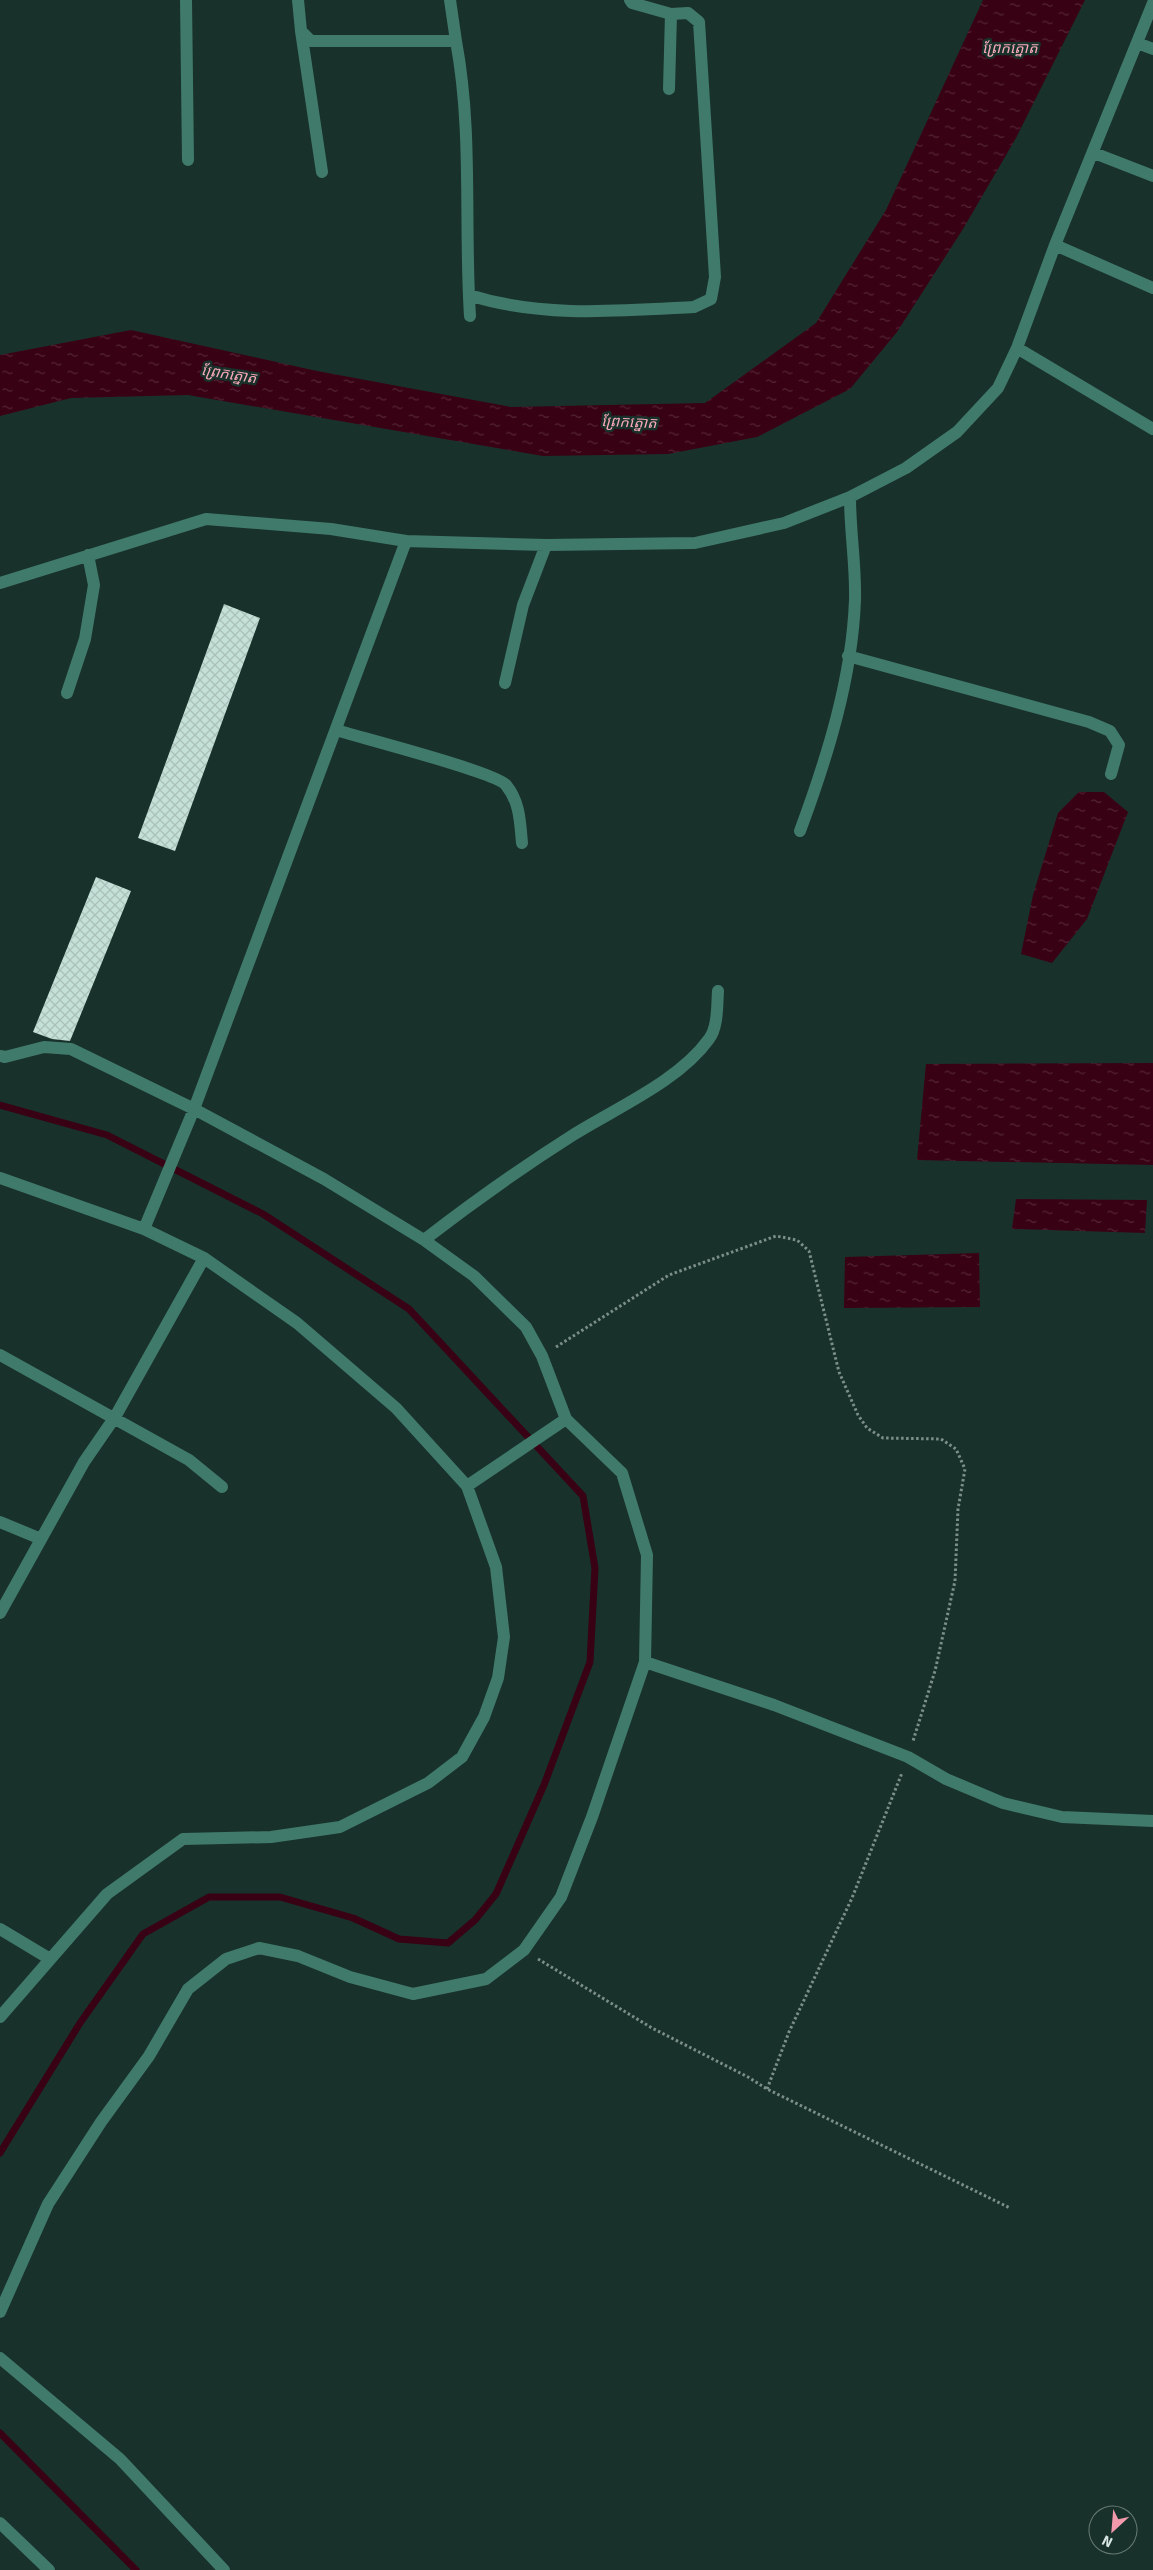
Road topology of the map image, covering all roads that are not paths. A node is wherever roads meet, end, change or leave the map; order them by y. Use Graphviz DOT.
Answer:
graph roads {
  1 [pos="186,0"];
  2 [pos="298,0"];
  3 [pos="450,0"];
  4 [pos="630,0"];
  5 [pos="1153,2"];
  6 [pos="671,14"];
  7 [pos="301,31"];
  8 [pos="456,41"];
  9 [pos="1137,43"];
  10 [pos="1153,49"];
  11 [pos="669,89"];
  12 [pos="1094,153"];
  13 [pos="188,160"];
  14 [pos="322,172"];
  15 [pos="1153,176"];
  16 [pos="1055,245"];
  17 [pos="1153,288"];
  18 [pos="469,295"];
  19 [pos="470,316"];
  20 [pos="1017,348"];
  21 [pos="1153,429"];
  22 [pos="850,497"];
  23 [pos="406,541"];
  24 [pos="546,545"];
  25 [pos="88,555"];
  26 [pos="0,583"];
  27 [pos="848,656"];
  28 [pos="505,683"];
  29 [pos="67,694"];
  30 [pos="336,730"];
  31 [pos="1111,774"];
  32 [pos="800,832"];
  33 [pos="522,843"];
  34 [pos="718,991"];
  35 [pos="0,1056"];
  36 [pos="194,1109"];
  37 [pos="0,1178"];
  38 [pos="144,1229"];
  39 [pos="424,1240"];
  40 [pos="204,1258"];
  41 [pos="0,1355"];
  42 [pos="115,1417"];
  43 [pos="566,1419"];
  44 [pos="467,1486"];
  45 [pos="222,1487"];
  46 [pos="0,1522"];
  47 [pos="40,1539"];
  48 [pos="0,1613"];
  49 [pos="645,1662"];
  50 [pos="1153,1821"];
  51 [pos="0,1929"];
  52 [pos="50,1959"];
  53 [pos="0,2017"];
  54 [pos="0,2312"];
  55 [pos="0,2358"];
  56 [pos="0,2523"];
  57 [pos="49,2570"];
  58 [pos="224,2570"];
  1 -- 13 [label="street"];
  2 -- 7 [label="street"];
  3 -- 8 [label="street"];
  4 -- 6 [label="street"];
  5 -- 9 [label="street"];
  6 -- 11 [label="street"];
  6 -- 18 [label="street"];
  7 -- 8 [label="street"];
  7 -- 14 [label="street"];
  8 -- 18 [label="street"];
  9 -- 10 [label="street"];
  9 -- 12 [label="street"];
  12 -- 15 [label="street"];
  12 -- 16 [label="street"];
  16 -- 17 [label="street"];
  16 -- 20 [label="street"];
  18 -- 19 [label="street"];
  20 -- 21 [label="street"];
  20 -- 22 [label="street"];
  22 -- 24 [label="street"];
  22 -- 27 [label="street"];
  23 -- 24 [label="street"];
  23 -- 25 [label="street"];
  23 -- 30 [label="street"];
  24 -- 28 [label="street"];
  25 -- 26 [label="street"];
  25 -- 29 [label="street"];
  27 -- 31 [label="street"];
  27 -- 32 [label="street"];
  30 -- 33 [label="street"];
  30 -- 36 [label="street"];
  34 -- 39 [label="street"];
  35 -- 36 [label="street"];
  36 -- 38 [label="street"];
  36 -- 39 [label="street"];
  37 -- 38 [label="street"];
  38 -- 40 [label="street"];
  39 -- 43 [label="street"];
  40 -- 42 [label="street"];
  40 -- 44 [label="street"];
  41 -- 42 [label="street"];
  42 -- 45 [label="street"];
  42 -- 47 [label="street"];
  43 -- 44 [label="street"];
  43 -- 49 [label="street"];
  44 -- 52 [label="street"];
  46 -- 47 [label="street"];
  47 -- 48 [label="street"];
  49 -- 50 [label="street"];
  49 -- 54 [label="street"];
  51 -- 52 [label="street"];
  52 -- 53 [label="street"];
  55 -- 58 [label="street"];
  56 -- 57 [label="street"];
}
